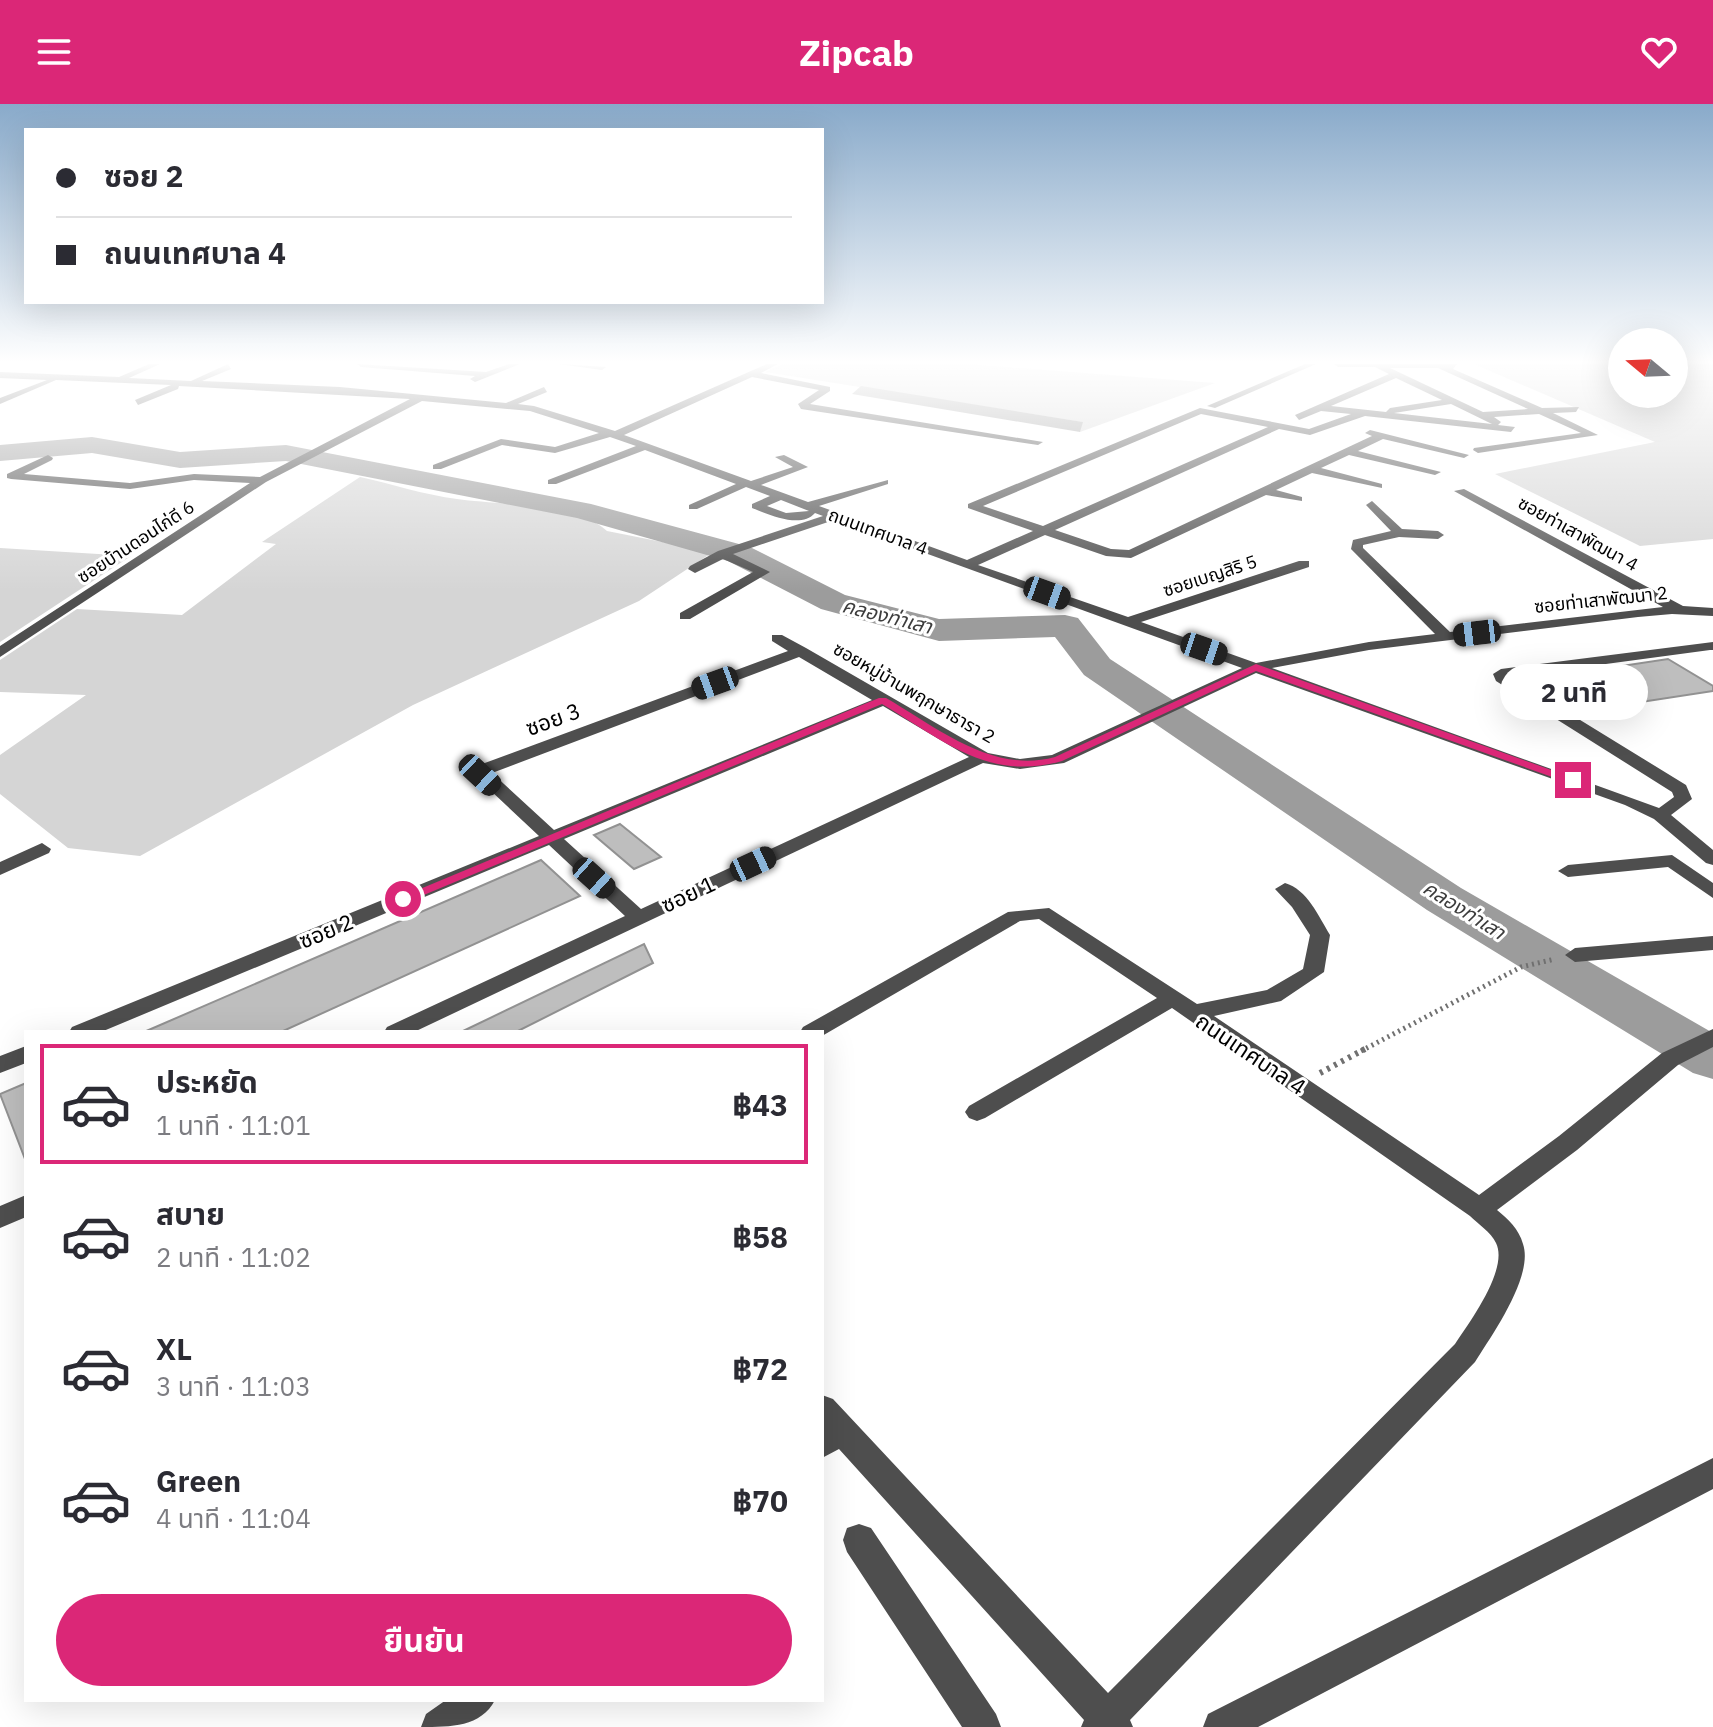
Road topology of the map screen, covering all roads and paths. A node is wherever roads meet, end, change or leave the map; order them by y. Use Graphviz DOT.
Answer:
graph roads {
  1 [pos="339,440"];
  2 [pos="592,440"];
  3 [pos="629,440"];
  4 [pos="1023,440"];
  5 [pos="1131,440"];
  6 [pos="1247,440"];
  7 [pos="1373,440"];
  8 [pos="1397,440"];
  9 [pos="1535,440"];
  10 [pos="1557,440"];
  11 [pos="1038,442"];
  12 [pos="1540,442"];
  13 [pos="646,446"];
  14 [pos="1478,450"];
  15 [pos="1348,452"];
  16 [pos="1464,455"];
  17 [pos="780,457"];
  18 [pos="48,458"];
  19 [pos="437,467"];
  20 [pos="1311,469"];
  21 [pos="1435,472"];
  22 [pos="11,476"];
  23 [pos="262,480"];
  24 [pos="0,482"];
  25 [pos="552,482"];
  26 [pos="884,482"];
  27 [pos="749,484"];
  28 [pos="1378,486"];
  29 [pos="1265,491"];
  30 [pos="1460,491"];
  31 [pos="781,496"];
  32 [pos="1298,499"];
  33 [pos="1372,505"];
  34 [pos="693,507"];
  35 [pos="822,511"];
  36 [pos="1041,531"];
  37 [pos="1399,533"];
  38 [pos="1438,535"];
  39 [pos="723,554"];
  40 [pos="1304,564"];
  41 [pos="967,565"];
  42 [pos="695,569"];
  43 [pos="1679,610"];
  44 [pos="1713,612"];
  45 [pos="685,616"];
  46 [pos="1128,622"];
  47 [pos="1447,637"];
  48 [pos="777,638"];
  49 [pos="1710,646"];
  50 [pos="801,651"];
  51 [pos="0,653"];
  52 [pos="1256,667"];
  53 [pos="882,701"];
  54 [pos="982,757"];
  55 [pos="1660,815"];
  56 [pos="550,839"];
  57 [pos="42,849"];
  58 [pos="1713,859"];
  59 [pos="0,869"];
  60 [pos="1568,871"];
  61 [pos="1285,889"];
  62 [pos="1713,892"];
  63 [pos="639,918"];
  64 [pos="1713,943"];
  65 [pos="1575,955"];
  66 [pos="1170,999"];
  67 [pos="1191,1013"];
  68 [pos="85,1030"];
  69 [pos="399,1030"];
  70 [pos="815,1030"];
  71 [pos="1713,1037"];
  72 [pos="24,1055"];
  73 [pos="0,1065"];
  74 [pos="1298,1085"];
  75 [pos="977,1112"];
  76 [pos="24,1206"];
  77 [pos="1479,1209"];
  78 [pos="0,1218"];
  79 [pos="828,1428"];
  80 [pos="1713,1473"];
  81 [pos="859,1540"];
  82 [pos="474,1702"];
  83 [pos="1107,1724"];
  84 [pos="439,1727"];
  85 [pos="983,1727"];
  86 [pos="1221,1727"];
  1 -- 23 [label="street, ซอยบ้านดอนไก่ดี 6"];
  2 -- 19 [label="street"];
  3 -- 13 [label="street, ถนนเทศบาล 4"];
  4 -- 11 [label="street"];
  5 -- 36 [label="street"];
  6 -- 36 [label="street"];
  7 -- 15 [label="street"];
  8 -- 16 [label="street"];
  9 -- 12 [label="street"];
  10 -- 12 [label="street"];
  12 -- 14 [label="street"];
  13 -- 25 [label="street"];
  13 -- 27 [label="street, ถนนเทศบาล 4"];
  15 -- 20 [label="street"];
  15 -- 21 [label="street"];
  17 -- 27 [label="street"];
  18 -- 22 [label="street"];
  20 -- 28 [label="street"];
  20 -- 29 [label="street"];
  22 -- 23 [label="street"];
  22 -- 24 [label="street"];
  23 -- 51 [label="street, ซอยบ้านดอนไก่ดี 6"];
  26 -- 35 [label="street"];
  27 -- 31 [label="street, ถนนเทศบาล 4"];
  27 -- 34 [label="street"];
  29 -- 32 [label="street"];
  29 -- 36 [label="street"];
  30 -- 43 [label="street, ซอยท่าเสาพัฒนา 4"];
  31 -- 35 [label="street, ถนนเทศบาล 4"];
  31 -- 35 [label="street"];
  33 -- 37 [label="street"];
  35 -- 39 [label="street"];
  35 -- 41 [label="street, ถนนเทศบาล 4"];
  36 -- 41 [label="street"];
  37 -- 38 [label="street"];
  37 -- 47 [label="street"];
  39 -- 42 [label="street"];
  39 -- 45 [label="street"];
  40 -- 46 [label="street, ซอยเบญสิริ 5"];
  41 -- 46 [label="street, ถนนเทศบาล 4"];
  43 -- 44 [label="street, ซอยท่าเสาพัฒนา 2"];
  43 -- 47 [label="street, ซอยท่าเสาพัฒนา 2"];
  46 -- 52 [label="street, ถนนเทศบาล 4"];
  47 -- 52 [label="street, ซอยท่าเสาพัฒนา 2"];
  48 -- 50 [label="street, ซอยหมู่บ้านพฤกษาธารา 2"];
  49 -- 55 [label="street"];
  50 -- 53 [label="street, ซอยหมู่บ้านพฤกษาธารา 2"];
  50 -- 56 [label="street, ซอย 3"];
  52 -- 54 [label="street, ซอยหมู่บ้านพฤกษาธารา 2"];
  52 -- 55 [label="street, ถนนเทศบาล 4"];
  53 -- 54 [label="street, ซอยหมู่บ้านพฤกษาธารา 2"];
  53 -- 56 [label="street, ซอย 2"];
  54 -- 63 [label="street, ซอย 1"];
  55 -- 58 [label="street, ถนนเทศบาล 4"];
  56 -- 63 [label="street, ซอย 3"];
  56 -- 68 [label="street, ซอย 2"];
  57 -- 59 [label="street"];
  60 -- 62 [label="street"];
  61 -- 67 [label="street"];
  63 -- 69 [label="street, ซอย 1"];
  64 -- 65 [label="street"];
  65 -- 74 [label="path"];
  66 -- 67 [label="street, ถนนเทศบาล 4"];
  66 -- 70 [label="street, ถนนเทศบาล 4"];
  66 -- 75 [label="street"];
  67 -- 74 [label="street, ถนนเทศบาล 4"];
  71 -- 77 [label="street"];
  72 -- 73 [label="street"];
  74 -- 77 [label="street, ถนนเทศบาล 4"];
  76 -- 78 [label="street"];
  77 -- 83 [label="street, ถนนเทศบาล 4"];
  79 -- 83 [label="street, ถนนเทศบาล 4"];
  80 -- 86 [label="street"];
  81 -- 85 [label="street"];
  82 -- 84 [label="street"];
}
